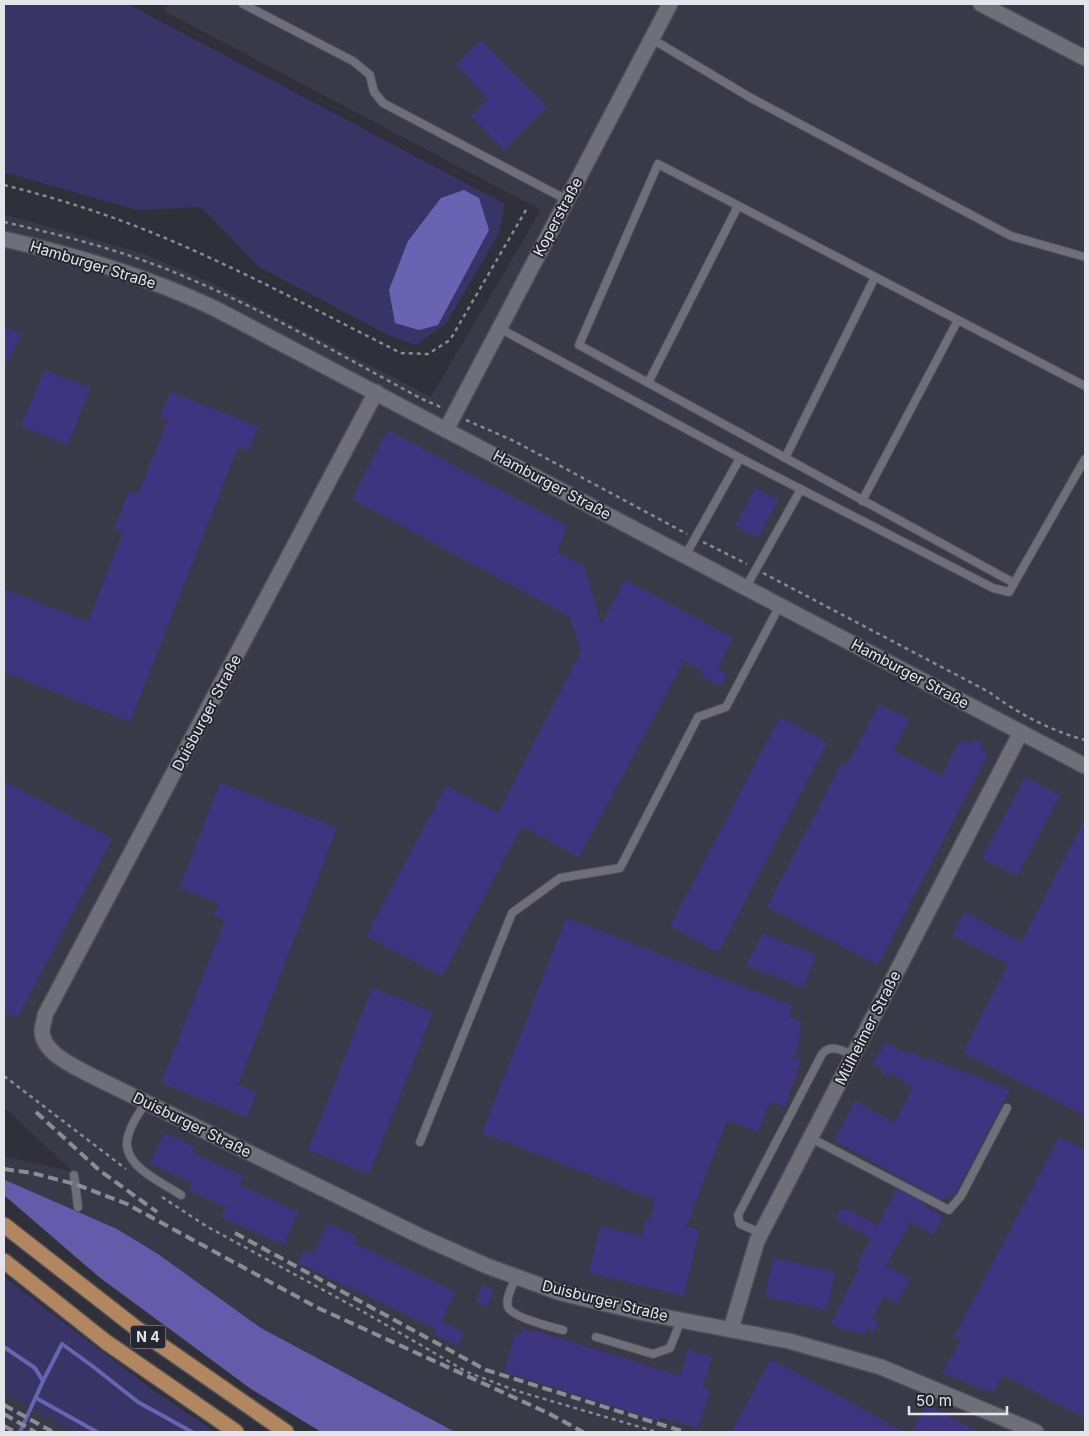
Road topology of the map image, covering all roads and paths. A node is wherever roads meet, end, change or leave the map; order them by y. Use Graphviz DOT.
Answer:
graph roads {
  1 [pos="242,4"];
  2 [pos="670,4"];
  3 [pos="981,4"];
  4 [pos="652,39"];
  5 [pos="1085,58"];
  6 [pos="4,185"];
  7 [pos="567,200"];
  8 [pos="738,206"];
  9 [pos="526,210"];
  10 [pos="4,222"];
  11 [pos="4,239"];
  12 [pos="1085,258"];
  13 [pos="875,277"];
  14 [pos="958,320"];
  15 [pos="499,328"];
  16 [pos="648,383"];
  17 [pos="1085,386"];
  18 [pos="376,392"];
  19 [pos="454,413"];
  20 [pos="446,430"];
  21 [pos="740,458"];
  22 [pos="785,458"];
  23 [pos="1085,459"];
  24 [pos="801,489"];
  25 [pos="862,501"];
  26 [pos="696,538"];
  27 [pos="685,556"];
  28 [pos="756,569"];
  29 [pos="1014,582"];
  30 [pos="746,588"];
  31 [pos="780,605"];
  32 [pos="1020,732"];
  33 [pos="1085,740"];
  34 [pos="1085,766"];
  35 [pos="854,1056"];
  36 [pos="4,1076"];
  37 [pos="146,1102"];
  38 [pos="1007,1108"];
  39 [pos="811,1138"];
  40 [pos="420,1142"];
  41 [pos="128,1170"];
  42 [pos="74,1175"];
  43 [pos="158,1194"];
  44 [pos="181,1195"];
  45 [pos="78,1207"];
  46 [pos="9,1230"];
  47 [pos="761,1233"];
  48 [pos="4,1261"];
  49 [pos="516,1277"];
  50 [pos="681,1320"];
  51 [pos="731,1329"];
  52 [pos="562,1330"];
  53 [pos="596,1337"];
  54 [pos="236,1432"];
  55 [pos="286,1432"];
  56 [pos="657,1432"];
  57 [pos="1036,1432"];
  1 -- 7 [label="lane"];
  2 -- 4 [label="street, Koperstraße"];
  3 -- 5 [label="street"];
  4 -- 7 [label="street, Koperstraße"];
  4 -- 12 [label="lane"];
  6 -- 9 [label="path"];
  7 -- 15 [label="street, Koperstraße"];
  8 -- 13 [label="lane"];
  8 -- 16 [label="lane"];
  8 -- 16 [label="lane"];
  10 -- 19 [label="path"];
  11 -- 18 [label="street, Hamburger Straße"];
  13 -- 14 [label="lane"];
  13 -- 22 [label="lane"];
  14 -- 17 [label="lane"];
  14 -- 25 [label="lane"];
  15 -- 19 [label="street, Koperstraße"];
  15 -- 21 [label="lane"];
  16 -- 22 [label="lane"];
  18 -- 20 [label="street, Hamburger Straße"];
  18 -- 37 [label="street, Duisburger Straße"];
  19 -- 20 [label="street, Koperstraße"];
  19 -- 26 [label="path"];
  20 -- 27 [label="street, Hamburger Straße"];
  21 -- 24 [label="lane"];
  21 -- 26 [label="lane"];
  22 -- 25 [label="lane"];
  23 -- 29 [label="lane"];
  24 -- 28 [label="lane"];
  24 -- 29 [label="lane"];
  25 -- 29 [label="lane"];
  26 -- 27 [label="lane"];
  26 -- 28 [label="path"];
  27 -- 30 [label="street, Hamburger Straße"];
  28 -- 30 [label="lane"];
  28 -- 33 [label="path"];
  30 -- 31 [label="street, Hamburger Straße"];
  31 -- 32 [label="street, Hamburger Straße"];
  31 -- 40 [label="lane"];
  32 -- 34 [label="street, Hamburger Straße"];
  32 -- 35 [label="street, Mülheimer Straße"];
  35 -- 39 [label="street, Mülheimer Straße"];
  35 -- 47 [label="lane"];
  36 -- 41 [label="path"];
  37 -- 44 [label="lane"];
  37 -- 49 [label="street, Duisburger Straße"];
  38 -- 39 [label="lane"];
  39 -- 47 [label="street, Mülheimer Straße"];
  42 -- 45 [label="lane"];
  43 -- 56 [label="path"];
  46 -- 55 [label="highway, N 4"];
  47 -- 51 [label="street, Mülheimer Straße"];
  48 -- 54 [label="highway, N 4"];
  49 -- 50 [label="street, Duisburger Straße"];
  49 -- 52 [label="lane"];
  50 -- 51 [label="street, Duisburger Straße"];
  50 -- 53 [label="lane"];
  51 -- 57 [label="street, Duisburger Straße"];
}
